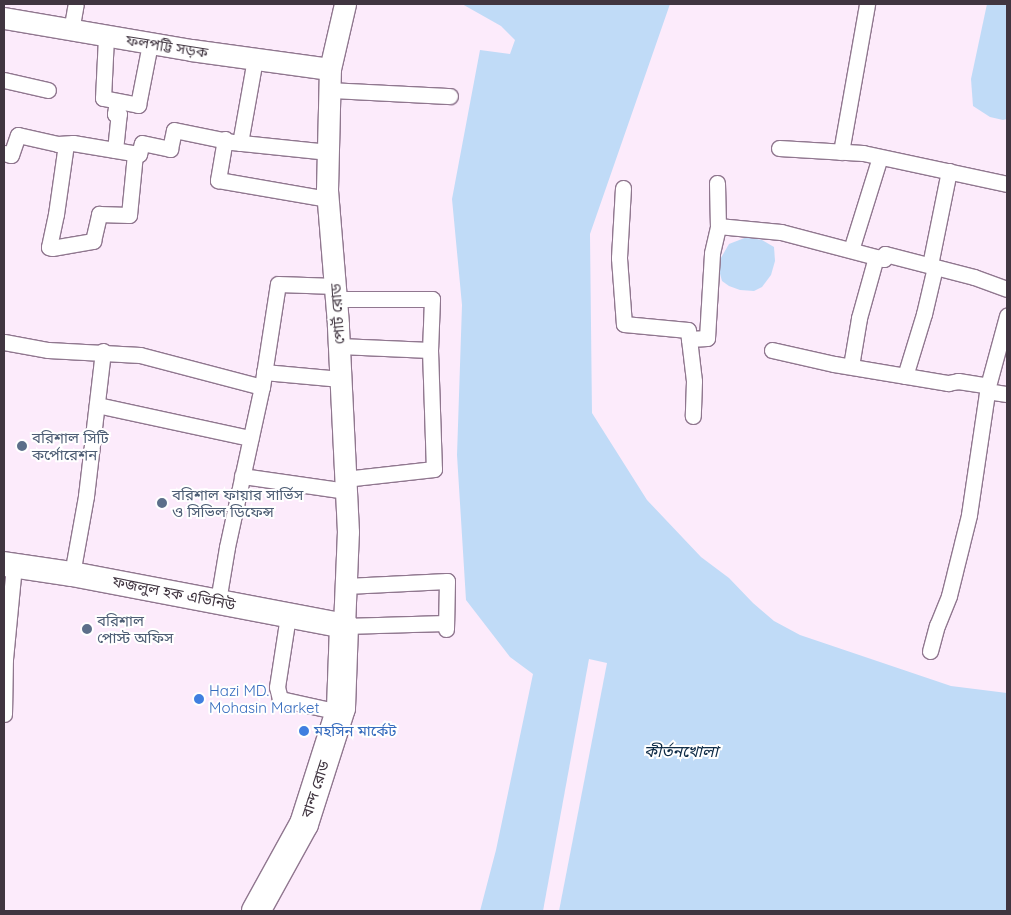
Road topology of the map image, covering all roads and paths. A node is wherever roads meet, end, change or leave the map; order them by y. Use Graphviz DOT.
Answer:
graph roads {
  1 [pos="76,4"];
  2 [pos="345,4"];
  3 [pos="867,4"];
  4 [pos="4,18"];
  5 [pos="71,31"];
  6 [pos="106,37"];
  7 [pos="150,44"];
  8 [pos="255,59"];
  9 [pos="330,79"];
  10 [pos="4,80"];
  11 [pos="48,90"];
  12 [pos="450,96"];
  13 [pos="117,101"];
  14 [pos="225,139"];
  15 [pos="240,142"];
  16 [pos="66,144"];
  17 [pos="779,148"];
  18 [pos="115,150"];
  19 [pos="328,152"];
  20 [pos="841,152"];
  21 [pos="4,153"];
  22 [pos="135,154"];
  23 [pos="880,157"];
  24 [pos="949,170"];
  25 [pos="717,183"];
  26 [pos="1007,184"];
  27 [pos="622,188"];
  28 [pos="328,199"];
  29 [pos="718,226"];
  30 [pos="851,250"];
  31 [pos="876,257"];
  32 [pos="932,266"];
  33 [pos="1007,289"];
  34 [pos="335,292"];
  35 [pos="1007,316"];
  36 [pos="689,339"];
  37 [pos="4,342"];
  38 [pos="339,346"];
  39 [pos="430,350"];
  40 [pos="772,350"];
  41 [pos="103,351"];
  42 [pos="851,366"];
  43 [pos="905,376"];
  44 [pos="341,378"];
  45 [pos="263,379"];
  46 [pos="988,389"];
  47 [pos="1007,394"];
  48 [pos="97,405"];
  49 [pos="693,416"];
  50 [pos="250,438"];
  51 [pos="242,476"];
  52 [pos="346,485"];
  53 [pos="9,564"];
  54 [pos="72,574"];
  55 [pos="346,586"];
  56 [pos="218,601"];
  57 [pos="288,616"];
  58 [pos="344,626"];
  59 [pos="930,651"];
  60 [pos="339,712"];
  61 [pos="4,714"];
  62 [pos="256,911"];
  1 -- 5 [label="street"];
  2 -- 9 [label="main road, পোর্ট রোড"];
  3 -- 20 [label="street"];
  4 -- 5 [label="main road, ফলপট্টি সড়ক"];
  5 -- 6 [label="main road, ফলপট্টি সড়ক"];
  6 -- 7 [label="main road, ফলপট্টি সড়ক"];
  6 -- 13 [label="street"];
  7 -- 8 [label="main road, ফলপট্টি সড়ক"];
  7 -- 13 [label="street"];
  8 -- 9 [label="main road, ফলপট্টি সড়ক"];
  8 -- 15 [label="street"];
  9 -- 12 [label="street"];
  9 -- 19 [label="main road, পোর্ট রোড"];
  10 -- 11 [label="street"];
  13 -- 18 [label="street"];
  14 -- 15 [label="street"];
  14 -- 22 [label="street"];
  14 -- 28 [label="street"];
  15 -- 19 [label="street"];
  16 -- 18 [label="street"];
  16 -- 21 [label="street"];
  16 -- 22 [label="street"];
  17 -- 20 [label="street"];
  18 -- 22 [label="street"];
  19 -- 28 [label="main road, পোর্ট রোড"];
  20 -- 23 [label="street"];
  23 -- 24 [label="street"];
  23 -- 30 [label="street"];
  24 -- 26 [label="street"];
  24 -- 32 [label="street"];
  25 -- 29 [label="street"];
  27 -- 36 [label="street"];
  28 -- 34 [label="main road, পোর্ট রোড"];
  29 -- 30 [label="street"];
  29 -- 36 [label="street"];
  30 -- 31 [label="street"];
  31 -- 32 [label="street"];
  31 -- 42 [label="street"];
  32 -- 33 [label="street"];
  32 -- 43 [label="street"];
  34 -- 38 [label="main road, পোর্ট রোড"];
  34 -- 39 [label="street"];
  34 -- 45 [label="street"];
  35 -- 46 [label="street"];
  36 -- 49 [label="street"];
  37 -- 41 [label="street"];
  38 -- 39 [label="street"];
  38 -- 44 [label="main road, পোর্ট রোড"];
  39 -- 52 [label="street"];
  40 -- 42 [label="street"];
  41 -- 45 [label="street"];
  41 -- 48 [label="street"];
  42 -- 43 [label="street"];
  43 -- 46 [label="street"];
  44 -- 45 [label="street"];
  44 -- 52 [label="main road, পোর্ট রোড"];
  45 -- 50 [label="street"];
  46 -- 47 [label="street"];
  46 -- 59 [label="street"];
  48 -- 50 [label="street"];
  48 -- 54 [label="street"];
  50 -- 51 [label="street"];
  51 -- 52 [label="street"];
  51 -- 56 [label="street"];
  52 -- 55 [label="main road, পোর্ট রোড"];
  53 -- 54 [label="main road, ফজলুল হক এভিনিউ"];
  53 -- 61 [label="street"];
  54 -- 56 [label="main road, ফজলুল হক এভিনিউ"];
  55 -- 58 [label="main road, পোর্ট রোড"];
  55 -- 58 [label="street"];
  56 -- 57 [label="main road, ফজলুল হক এভিনিউ"];
  57 -- 58 [label="main road, ফজলুল হক এভিনিউ"];
  57 -- 60 [label="street"];
  58 -- 60 [label="highway, বান্দ রোড"];
  60 -- 62 [label="highway, বান্দ রোড"];
}
